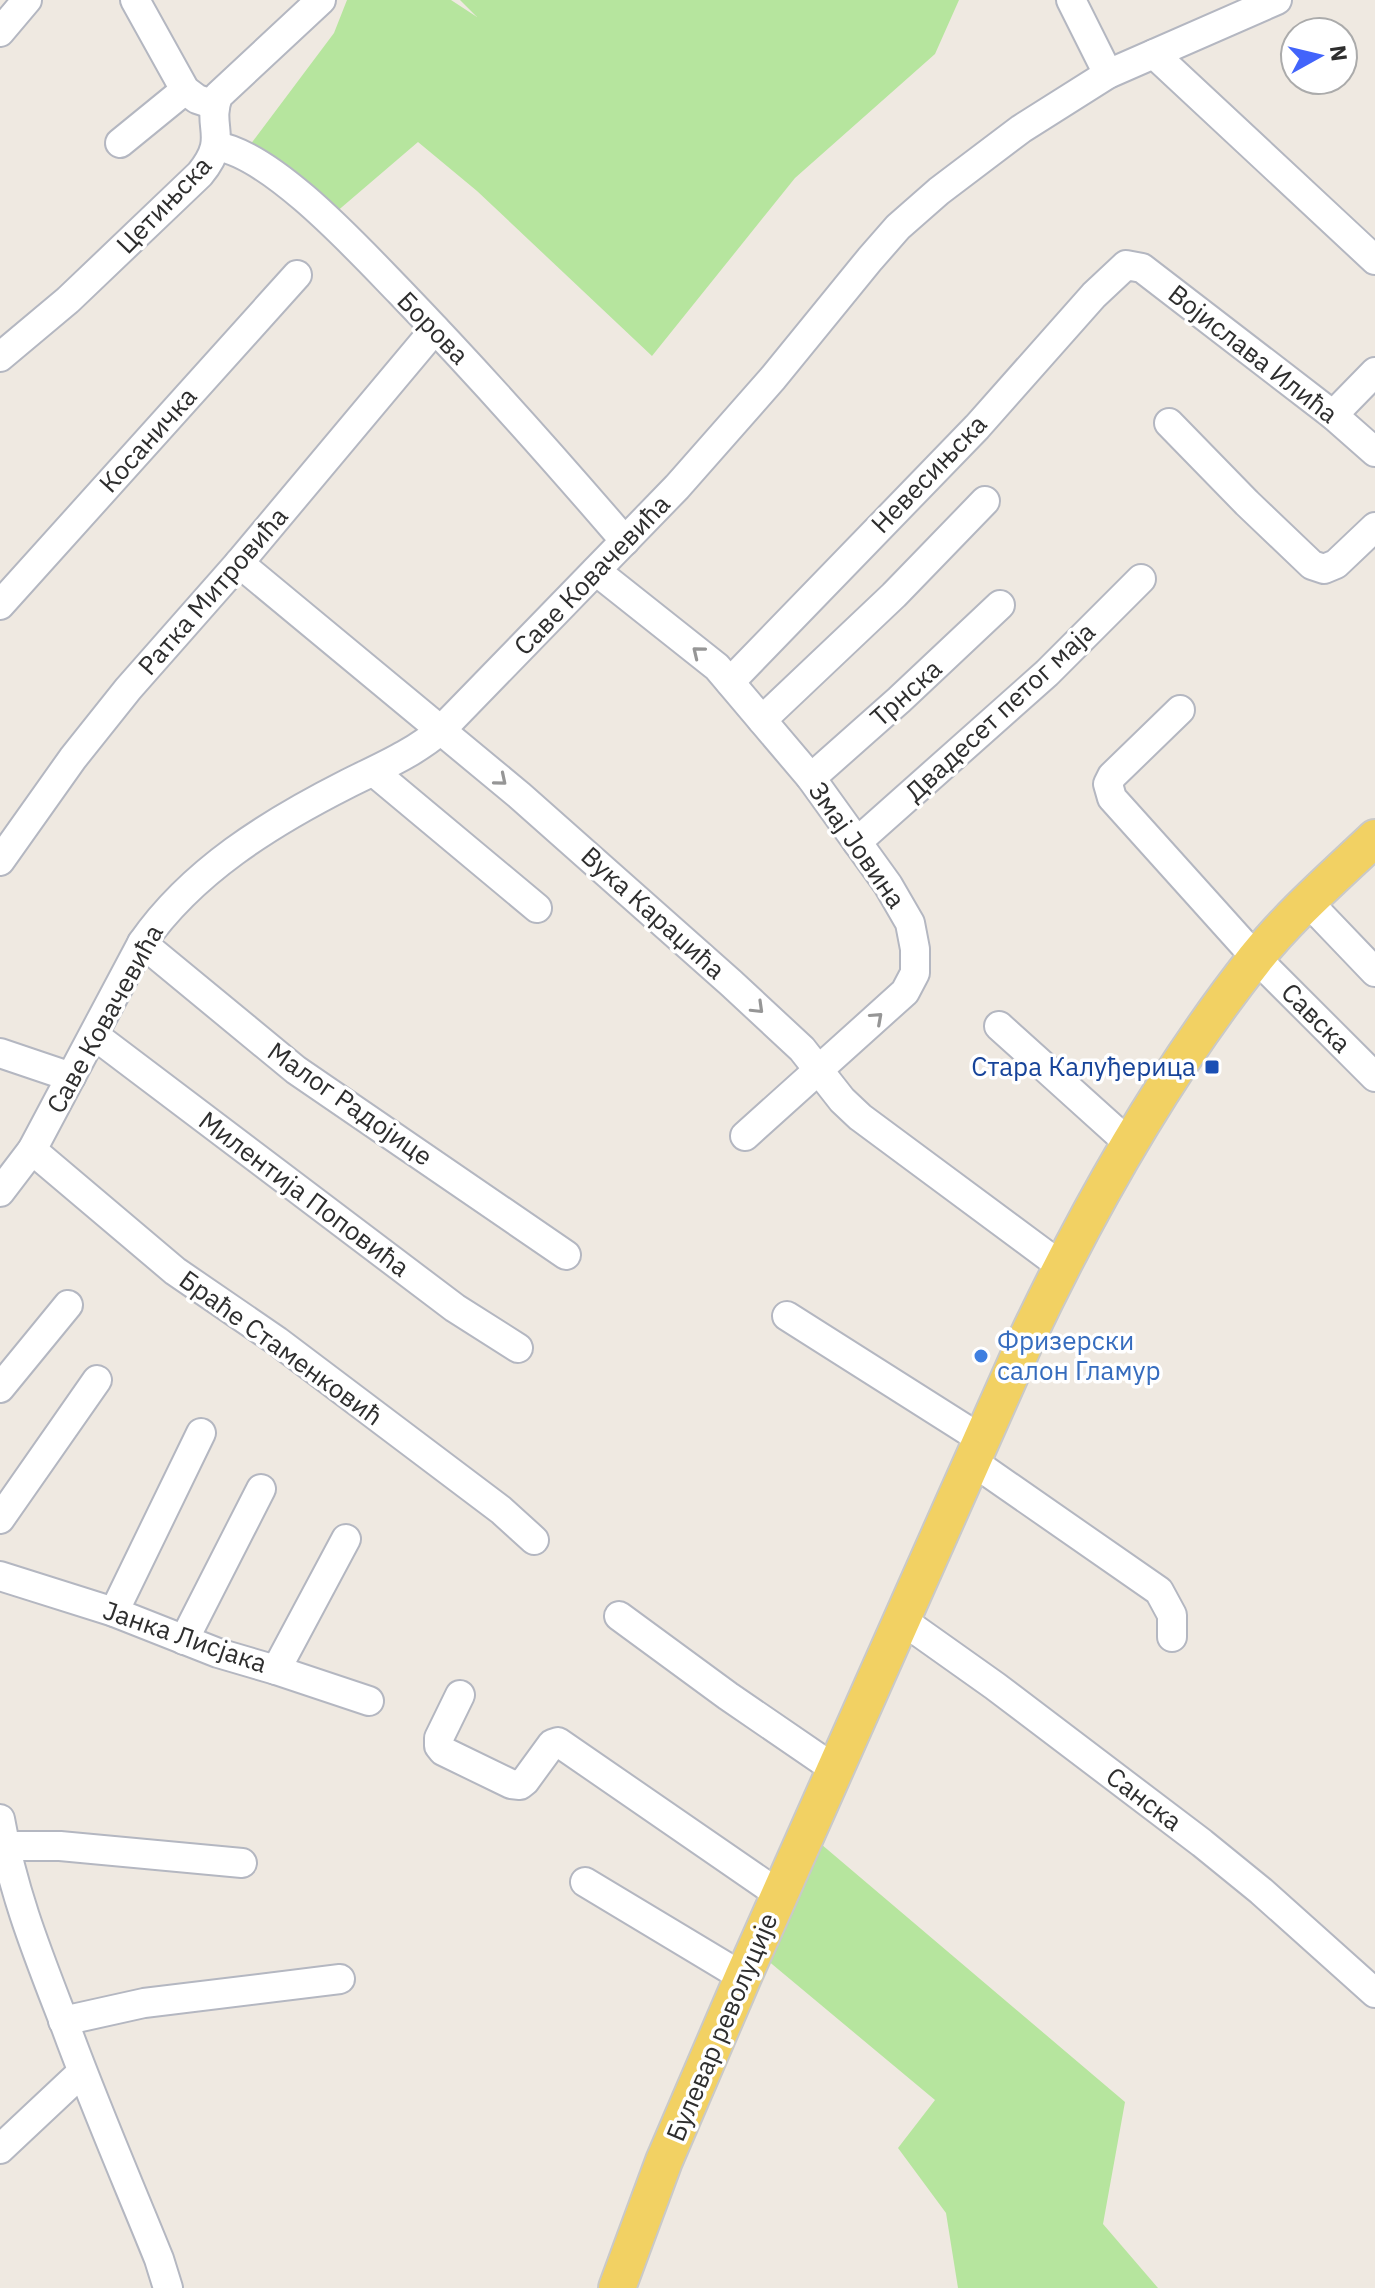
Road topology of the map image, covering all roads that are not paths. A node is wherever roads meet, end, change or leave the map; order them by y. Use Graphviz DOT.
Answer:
graph roads {
  1 [pos="27,0"];
  2 [pos="135,0"];
  3 [pos="321,0"];
  4 [pos="1071,0"];
  5 [pos="1277,0"];
  6 [pos="1243,7"];
  7 [pos="0,32"];
  8 [pos="1154,54"];
  9 [pos="1108,74"];
  10 [pos="185,90"];
  11 [pos="215,105"];
  12 [pos="120,143"];
  13 [pos="216,146"];
  14 [pos="1375,260"];
  15 [pos="1126,265"];
  16 [pos="297,275"];
  17 [pos="435,329"];
  18 [pos="0,357"];
  19 [pos="1375,372"];
  20 [pos="1333,415"];
  21 [pos="1169,423"];
  22 [pos="1375,452"];
  23 [pos="985,501"];
  24 [pos="1375,527"];
  25 [pos="625,541"];
  26 [pos="239,563"];
  27 [pos="596,571"];
  28 [pos="1141,579"];
  29 [pos="0,605"];
  30 [pos="1000,605"];
  31 [pos="730,682"];
  32 [pos="1180,710"];
  33 [pos="762,720"];
  34 [pos="442,729"];
  35 [pos="374,772"];
  36 [pos="811,778"];
  37 [pos="1375,838"];
  38 [pos="857,842"];
  39 [pos="0,861"];
  40 [pos="1308,902"];
  41 [pos="537,908"];
  42 [pos="142,943"];
  43 [pos="1256,958"];
  44 [pos="1375,972"];
  45 [pos="999,1026"];
  46 [pos="94,1035"];
  47 [pos="0,1053"];
  48 [pos="819,1070"];
  49 [pos="71,1077"];
  50 [pos="1375,1077"];
  51 [pos="745,1136"];
  52 [pos="1131,1145"];
  53 [pos="32,1150"];
  54 [pos="0,1192"];
  55 [pos="566,1255"];
  56 [pos="1061,1266"];
  57 [pos="68,1305"];
  58 [pos="787,1316"];
  59 [pos="518,1348"];
  60 [pos="97,1380"];
  61 [pos="0,1388"];
  62 [pos="201,1433"];
  63 [pos="976,1450"];
  64 [pos="261,1489"];
  65 [pos="0,1519"];
  66 [pos="346,1539"];
  67 [pos="534,1540"];
  68 [pos="0,1576"];
  69 [pos="114,1612"];
  70 [pos="619,1616"];
  71 [pos="902,1620"];
  72 [pos="1172,1637"];
  73 [pos="184,1640"];
  74 [pos="276,1670"];
  75 [pos="460,1695"];
  76 [pos="369,1701"];
  77 [pos="836,1770"];
  78 [pos="3,1847"];
  79 [pos="242,1863"];
  80 [pos="585,1882"];
  81 [pos="780,1895"];
  82 [pos="743,1977"];
  83 [pos="340,1979"];
  84 [pos="1375,1993"];
  85 [pos="63,2021"];
  86 [pos="81,2073"];
  87 [pos="0,2149"];
  88 [pos="168,2288"];
  89 [pos="617,2288"];
  1 -- 7 [label="street"];
  2 -- 10 [label="street"];
  3 -- 11 [label="street"];
  4 -- 9 [label="street"];
  5 -- 6 [label="street, Саве Ковачевића"];
  6 -- 8 [label="street, Саве Ковачевића"];
  8 -- 9 [label="street, Саве Ковачевића"];
  8 -- 14 [label="street"];
  9 -- 25 [label="street, Саве Ковачевића"];
  10 -- 11 [label="street"];
  10 -- 12 [label="street"];
  11 -- 13 [label="street, Цетињска"];
  13 -- 17 [label="street, Борова"];
  13 -- 18 [label="street, Цетињска"];
  15 -- 20 [label="street, Војислава Илића"];
  15 -- 31 [label="street, Невесињска"];
  16 -- 29 [label="street, Косаничка"];
  17 -- 25 [label="street, Борова"];
  17 -- 26 [label="street, Ратка Митровића"];
  19 -- 20 [label="street"];
  20 -- 22 [label="street, Војислава Илића"];
  21 -- 24 [label="street"];
  23 -- 33 [label="street"];
  25 -- 27 [label="street, Саве Ковачевића"];
  26 -- 34 [label="street, Вука Караџића"];
  26 -- 39 [label="street, Ратка Митровића"];
  31 -- 27 [label="street, Змај Јовина, one-way"];
  27 -- 34 [label="street, Саве Ковачевића"];
  28 -- 38 [label="street, Двадесет петог маја"];
  30 -- 36 [label="street, Трнска"];
  31 -- 33 [label="street, Змај Јовина"];
  32 -- 43 [label="street"];
  33 -- 36 [label="street, Змај Јовина"];
  34 -- 35 [label="street, Саве Ковачевића"];
  34 -- 48 [label="street, Вука Караџића, one-way"];
  35 -- 41 [label="street"];
  35 -- 42 [label="street, Саве Ковачевића"];
  36 -- 38 [label="street, Змај Јовина"];
  37 -- 40 [label="main road, Булевар револуције"];
  48 -- 38 [label="street, Змај Јовина, one-way"];
  40 -- 43 [label="main road, Булевар револуције"];
  40 -- 44 [label="street"];
  42 -- 46 [label="street, Саве Ковачевића"];
  42 -- 55 [label="street, Малог Радојице"];
  43 -- 50 [label="street, Савска"];
  43 -- 52 [label="main road, Булевар револуције"];
  45 -- 52 [label="street"];
  46 -- 49 [label="street, Саве Ковачевића"];
  46 -- 59 [label="street, Милентија Поповића"];
  47 -- 49 [label="street"];
  48 -- 51 [label="street, Змај Јовина"];
  48 -- 56 [label="street, Вука Караџића"];
  49 -- 53 [label="street, Саве Ковачевића"];
  52 -- 56 [label="main road, Булевар револуције"];
  53 -- 54 [label="street, Саве Ковачевића"];
  53 -- 67 [label="street, Браће Стаменковић"];
  56 -- 63 [label="main road, Булевар револуције"];
  57 -- 61 [label="street"];
  58 -- 63 [label="street"];
  60 -- 65 [label="street"];
  62 -- 69 [label="street"];
  63 -- 71 [label="main road, Булевар револуције"];
  63 -- 72 [label="street"];
  64 -- 73 [label="street"];
  66 -- 74 [label="street, Јанка Лисјака"];
  68 -- 69 [label="street, Јанка Лисјака"];
  69 -- 73 [label="street, Јанка Лисјака"];
  70 -- 77 [label="street"];
  71 -- 77 [label="main road, Булевар револуције"];
  71 -- 84 [label="street, Санска"];
  73 -- 74 [label="street, Јанка Лисјака"];
  74 -- 76 [label="street"];
  75 -- 81 [label="street"];
  77 -- 81 [label="main road, Булевар револуције"];
  78 -- 79 [label="street"];
  78 -- 85 [label="street"];
  80 -- 82 [label="street"];
  81 -- 82 [label="main road, Булевар револуције"];
  82 -- 89 [label="main road, Булевар револуције"];
  83 -- 85 [label="street"];
  85 -- 86 [label="street"];
  86 -- 87 [label="street"];
  86 -- 88 [label="street"];
}
